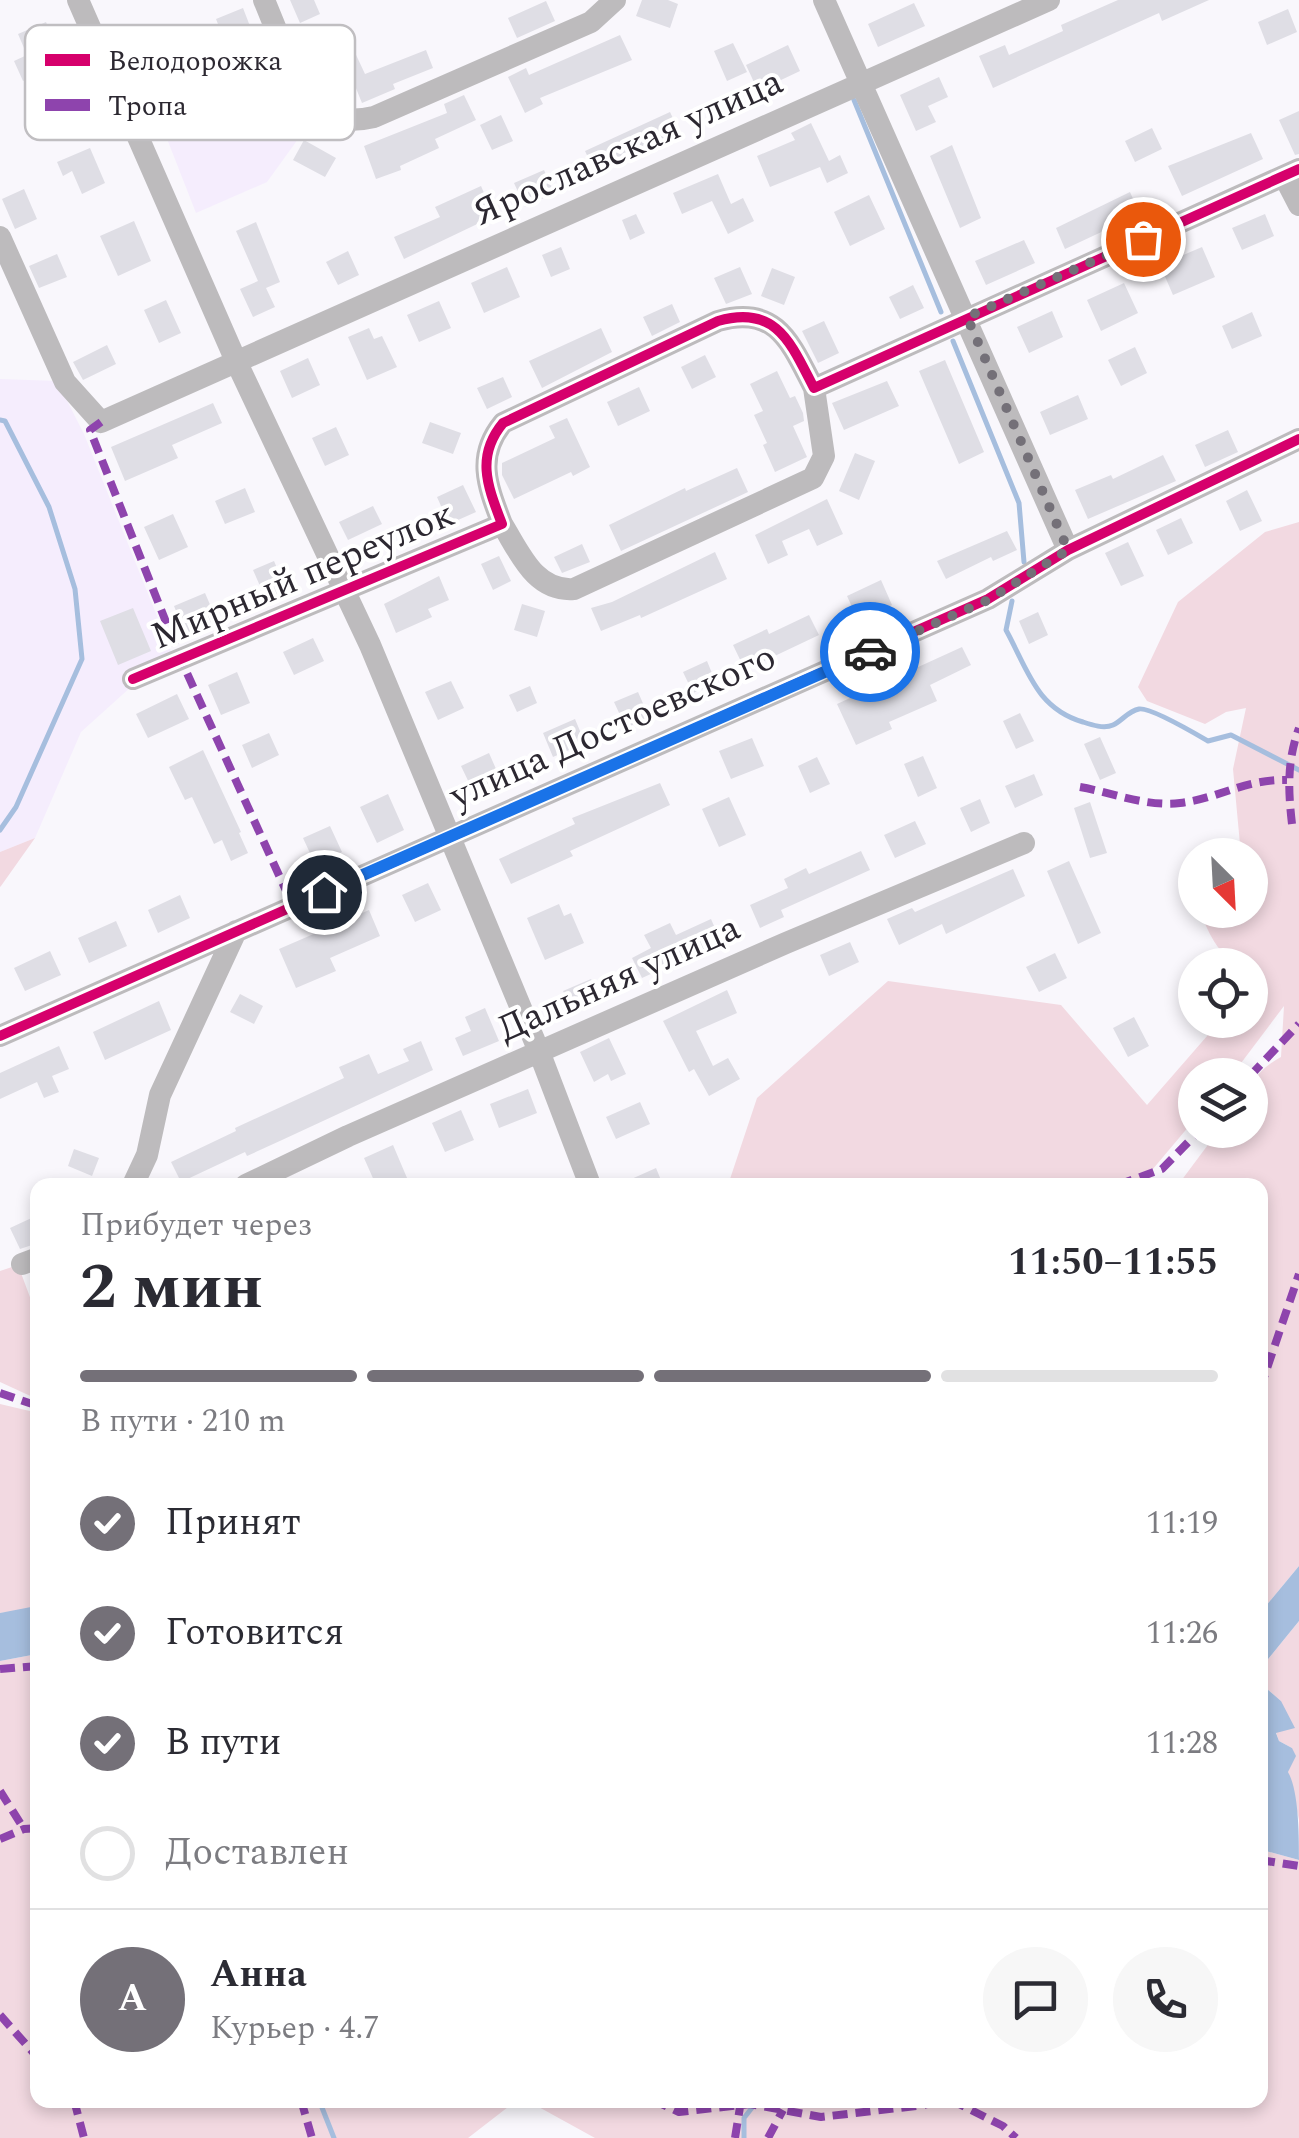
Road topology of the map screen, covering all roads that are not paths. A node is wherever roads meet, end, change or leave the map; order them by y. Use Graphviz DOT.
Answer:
graph roads {
  1 [pos="78,0"];
  2 [pos="264,0"];
  3 [pos="615,0"];
  4 [pos="824,0"];
  5 [pos="1049,0"];
  6 [pos="89,25"];
  7 [pos="274,25"];
  8 [pos="861,82"];
  9 [pos="355,120"];
  10 [pos="138,140"];
  11 [pos="1292,173"];
  12 [pos="1299,205"];
  13 [pos="0,238"];
  14 [pos="967,317"];
  15 [pos="236,361"];
  16 [pos="814,388"];
  17 [pos="1299,440"];
  18 [pos="502,524"];
  19 [pos="1068,550"];
  20 [pos="343,593"];
  21 [pos="133,680"];
  22 [pos="448,838"];
  23 [pos="1024,843"];
  24 [pos="236,931"];
  25 [pos="0,1036"];
  26 [pos="540,1054"];
  27 [pos="136,1178"];
  28 [pos="261,1178"];
  29 [pos="587,1178"];
  1 -- 6 [label="street"];
  2 -- 7 [label="street"];
  3 -- 9 [label="street"];
  4 -- 8 [label="street"];
  5 -- 8 [label="street, Ярославская улица"];
  8 -- 14 [label="street"];
  8 -- 15 [label="street, Ярославская улица"];
  10 -- 15 [label="street"];
  11 -- 12 [label="street"];
  11 -- 14 [label="street"];
  13 -- 15 [label="street, Ярославская улица"];
  14 -- 16 [label="street"];
  14 -- 19 [label="street"];
  15 -- 20 [label="street"];
  16 -- 18 [label="street, Мирный переулок"];
  16 -- 18 [label="street, Мирный переулок"];
  17 -- 19 [label="street, улица Достоевского"];
  18 -- 20 [label="street, Мирный переулок"];
  19 -- 22 [label="street, улица Достоевского"];
  20 -- 21 [label="street, Мирный переулок"];
  20 -- 22 [label="street"];
  22 -- 24 [label="street, улица Достоевского"];
  22 -- 26 [label="street"];
  23 -- 26 [label="street, Дальняя улица"];
  24 -- 25 [label="street, улица Достоевского"];
  24 -- 27 [label="street"];
  26 -- 28 [label="street, Дальняя улица"];
  26 -- 29 [label="street"];
}
